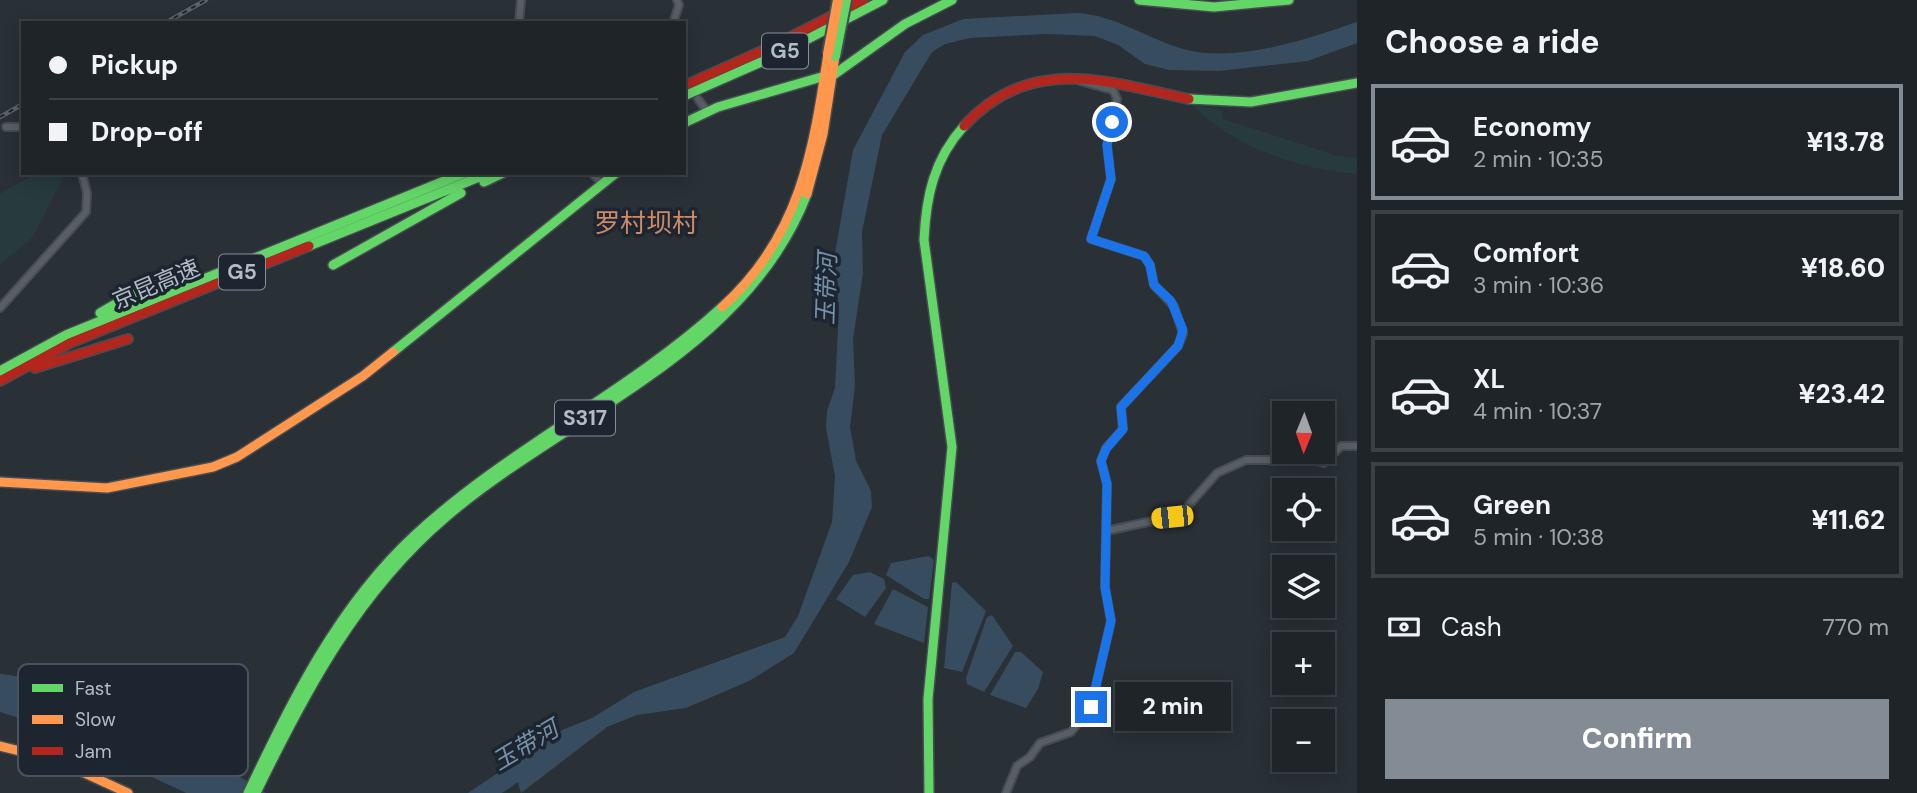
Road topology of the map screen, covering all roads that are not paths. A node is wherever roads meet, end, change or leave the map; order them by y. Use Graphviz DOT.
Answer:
graph roads {
  1 [pos="521,0"];
  2 [pos="677,0"];
  3 [pos="838,0"];
  4 [pos="846,0"];
  5 [pos="863,0"];
  6 [pos="883,0"];
  7 [pos="952,0"];
  8 [pos="1139,0"];
  9 [pos="1289,0"];
  10 [pos="519,21"];
  11 [pos="674,21"];
  12 [pos="832,55"];
  13 [pos="1073,75"];
  14 [pos="828,76"];
  15 [pos="1357,83"];
  16 [pos="686,85"];
  17 [pos="686,95"];
  18 [pos="698,99"];
  19 [pos="707,111"];
  20 [pos="686,122"];
  21 [pos="6,127"];
  22 [pos="21,127"];
  23 [pos="82,175"];
  24 [pos="459,175"];
  25 [pos="484,175"];
  26 [pos="499,175"];
  27 [pos="594,175"];
  28 [pos="613,175"];
  29 [pos="602,184"];
  30 [pos="333,265"];
  31 [pos="178,268"];
  32 [pos="0,308"];
  33 [pos="62,337"];
  34 [pos="128,339"];
  35 [pos="0,371"];
  36 [pos="0,384"];
  37 [pos="1357,446"];
  38 [pos="0,482"];
  39 [pos="1107,531"];
  40 [pos="0,746"];
  41 [pos="18,750"];
  42 [pos="272,751"];
  43 [pos="0,752"];
  44 [pos="18,757"];
  45 [pos="75,776"];
  46 [pos="91,776"];
  47 [pos="112,793"];
  48 [pos="128,793"];
  49 [pos="248,793"];
  50 [pos="256,793"];
  51 [pos="929,793"];
  52 [pos="1006,793"];
  1 -- 10 [label="street"];
  2 -- 11 [label="street"];
  3 -- 12 [label="main road, S317, bridge"];
  4 -- 12 [label="main road, S317, bridge"];
  5 -- 16 [label="main road, G5"];
  6 -- 17 [label="main road, G5"];
  7 -- 14 [label="main road"];
  8 -- 9 [label="main road"];
  12 -- 14 [label="main road, S317"];
  13 -- 15 [label="main road"];
  13 -- 39 [label="street"];
  13 -- 51 [label="main road"];
  14 -- 19 [label="main road"];
  14 -- 42 [label="main road, S317"];
  18 -- 19 [label="street"];
  19 -- 20 [label="main road"];
  21 -- 22 [label="street"];
  23 -- 32 [label="street"];
  24 -- 33 [label="main road, 京昆高速 / G5"];
  25 -- 36 [label="main road, 京昆高速 / G5"];
  26 -- 30 [label="main road"];
  27 -- 29 [label="street"];
  28 -- 29 [label="main road"];
  29 -- 38 [label="main road"];
  31 -- 33 [label="main road"];
  33 -- 35 [label="main road, 京昆高速 / G5"];
  34 -- 36 [label="main road"];
  37 -- 39 [label="street"];
  39 -- 52 [label="street"];
  40 -- 41 [label="main road"];
  42 -- 49 [label="main road, S317"];
  42 -- 50 [label="main road, S317"];
  43 -- 44 [label="main road"];
  45 -- 47 [label="main road"];
  46 -- 48 [label="main road"];
}
